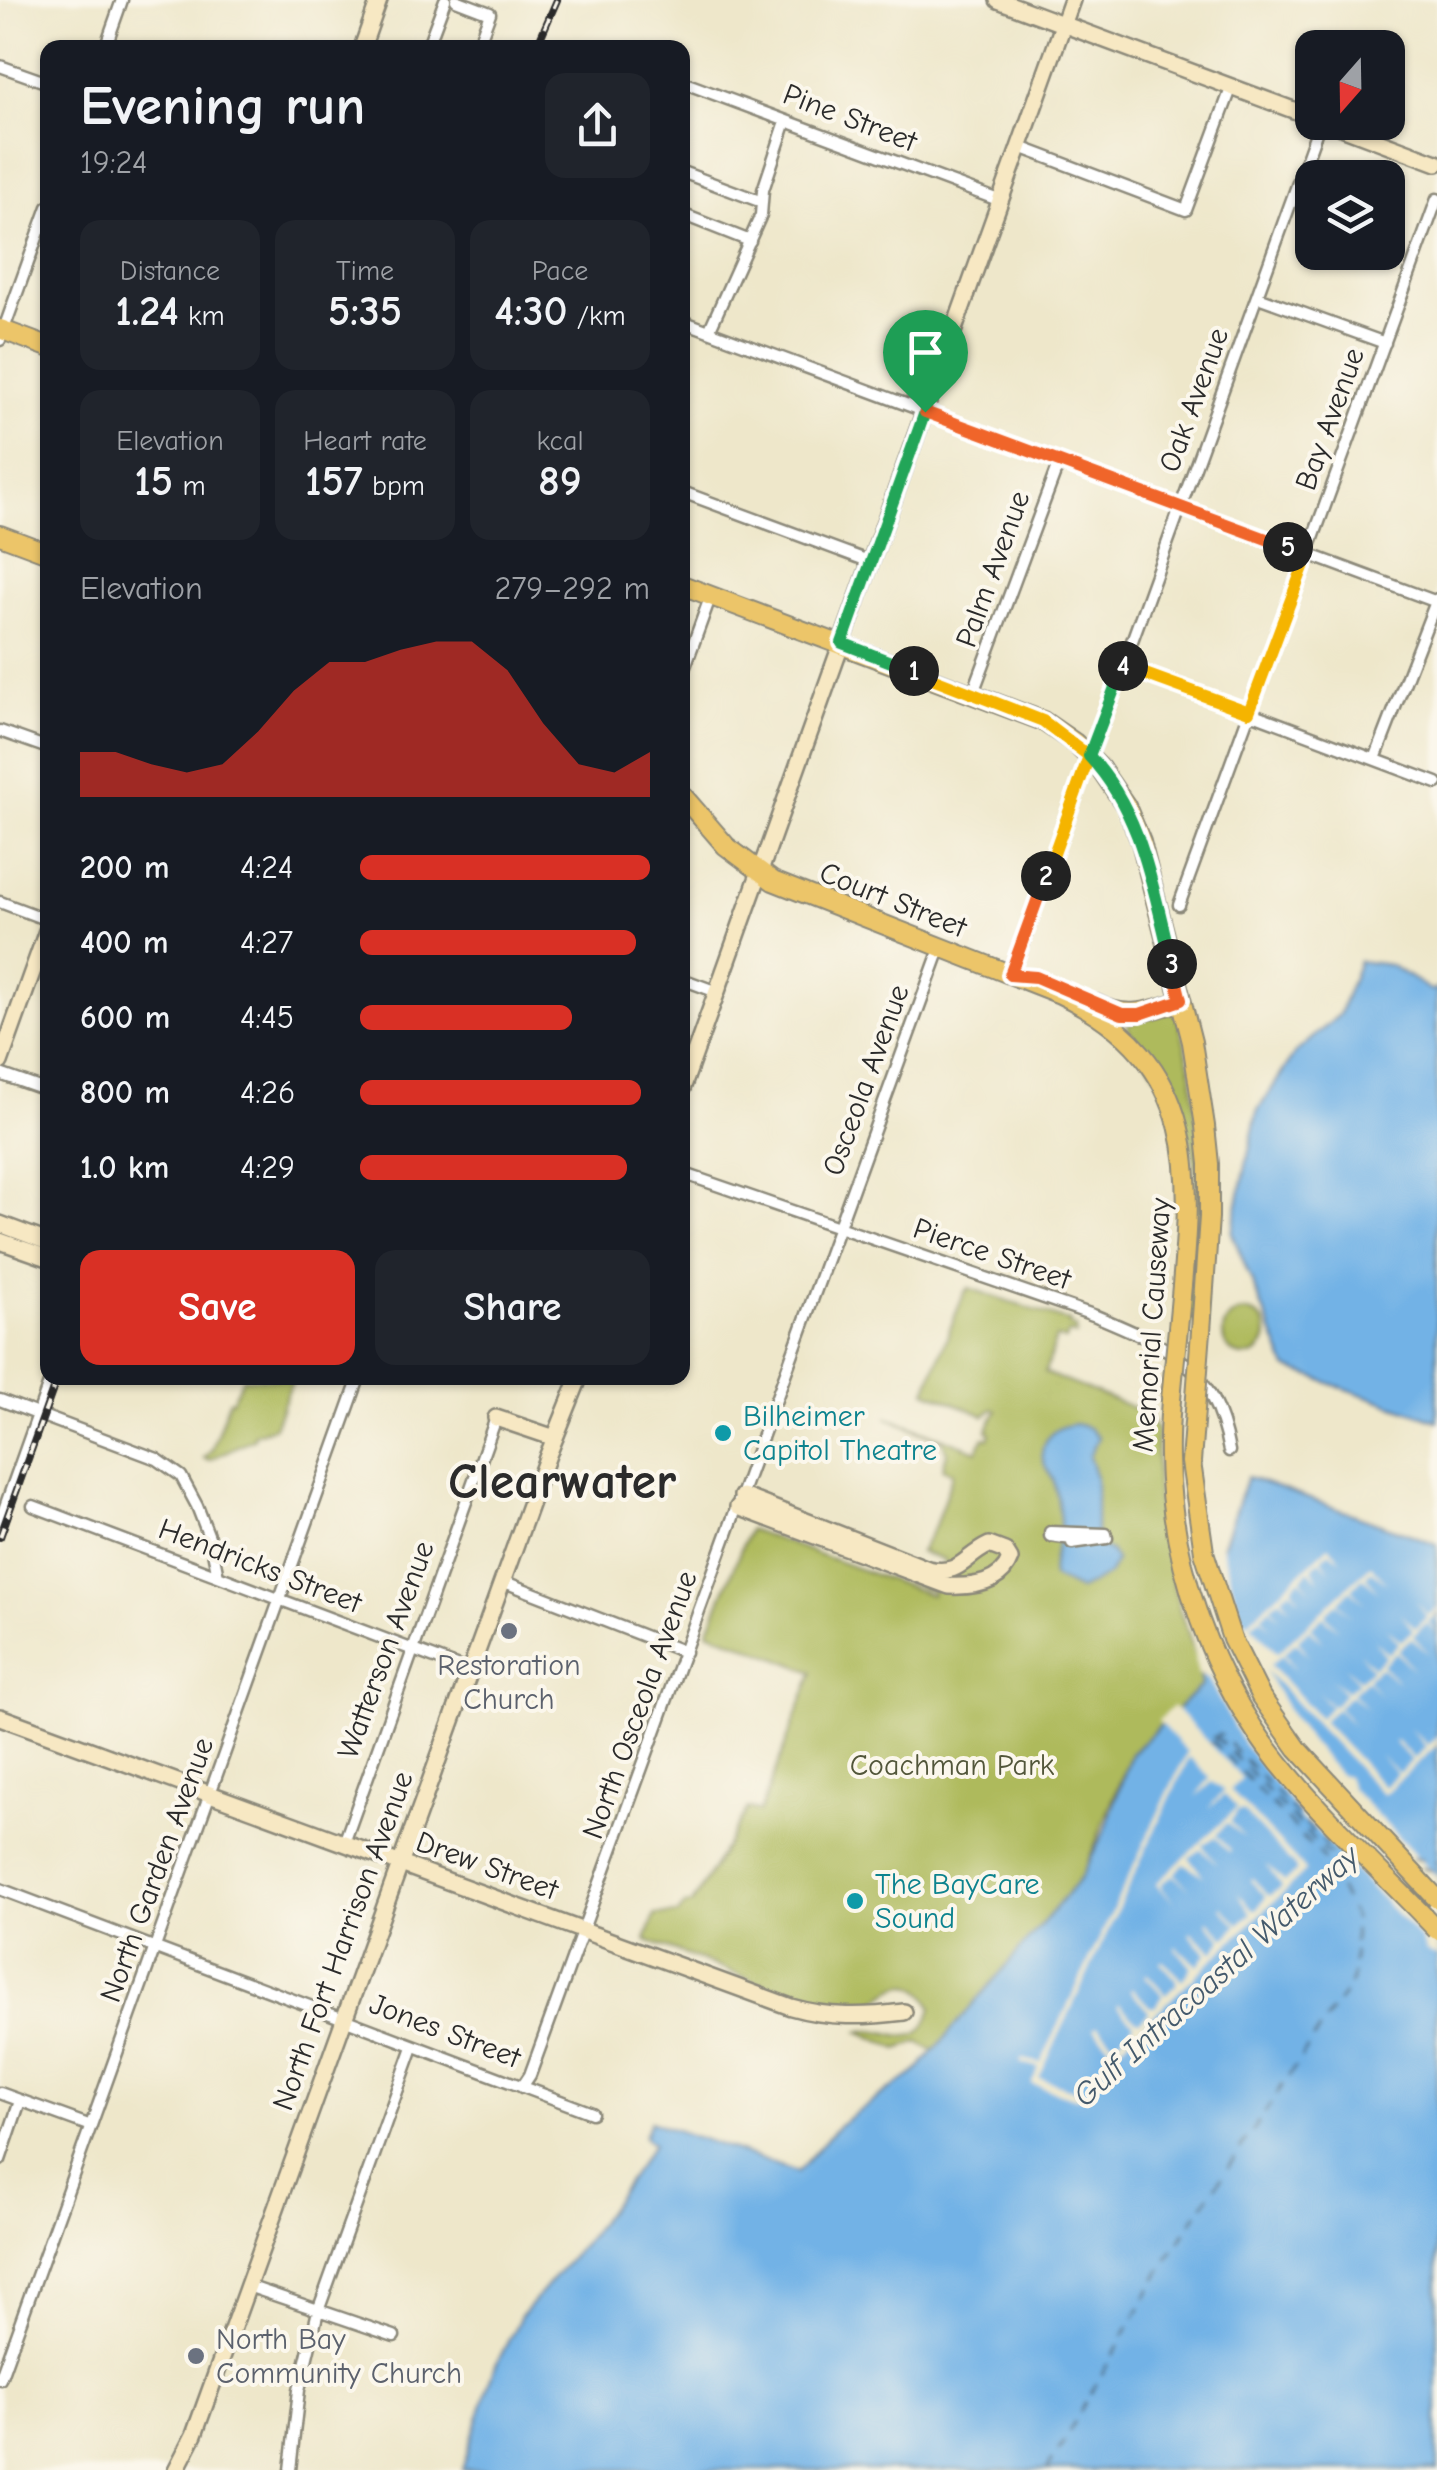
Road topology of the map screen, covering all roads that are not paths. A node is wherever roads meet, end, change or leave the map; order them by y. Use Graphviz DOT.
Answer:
graph roads {
  1 [pos="122,0"];
  2 [pos="380,0"];
  3 [pos="445,0"];
  4 [pos="456,0"];
  5 [pos="998,0"];
  6 [pos="1072,0"];
  7 [pos="1064,24"];
  8 [pos="108,40"];
  9 [pos="365,40"];
  10 [pos="430,40"];
  11 [pos="480,40"];
  12 [pos="0,66"];
  13 [pos="40,81"];
  14 [pos="690,85"];
  15 [pos="1232,86"];
  16 [pos="1295,110"];
  17 [pos="786,121"];
  18 [pos="1314,140"];
  19 [pos="1376,140"];
  20 [pos="1020,147"];
  21 [pos="1437,163"];
  22 [pos="690,175"];
  23 [pos="1437,199"];
  24 [pos="1001,201"];
  25 [pos="762,202"];
  26 [pos="690,217"];
  27 [pos="40,228"];
  28 [pos="750,241"];
  29 [pos="1258,297"];
  30 [pos="690,324"];
  31 [pos="709,331"];
  32 [pos="1,333"];
  33 [pos="1384,344"];
  34 [pos="40,345"];
  35 [pos="925,412"];
  36 [pos="1059,462"];
  37 [pos="690,496"];
  38 [pos="1181,508"];
  39 [pos="0,535"];
  40 [pos="40,550"];
  41 [pos="1308,554"];
  42 [pos="871,562"];
  43 [pos="690,587"];
  44 [pos="711,595"];
  45 [pos="1436,601"];
  46 [pos="842,643"];
  47 [pos="690,653"];
  48 [pos="1123,665"];
  49 [pos="973,693"];
  50 [pos="1249,712"];
  51 [pos="0,731"];
  52 [pos="40,745"];
  53 [pos="1089,756"];
  54 [pos="1375,759"];
  55 [pos="1437,783"];
  56 [pos="690,804"];
  57 [pos="759,872"];
  58 [pos="0,902"];
  59 [pos="1178,905"];
  60 [pos="40,917"];
  61 [pos="940,949"];
  62 [pos="40,950"];
  63 [pos="1010,975"];
  64 [pos="690,982"];
  65 [pos="717,992"];
  66 [pos="1181,1000"];
  67 [pos="1107,1021"];
  68 [pos="0,1062"];
  69 [pos="690,1067"];
  70 [pos="0,1074"];
  71 [pos="40,1088"];
  72 [pos="690,1175"];
  73 [pos="0,1224"];
  74 [pos="840,1228"];
  75 [pos="40,1239"];
  76 [pos="0,1241"];
  77 [pos="40,1255"];
  78 [pos="48,1385"];
  79 [pos="357,1385"];
  80 [pos="576,1385"];
  81 [pos="0,1400"];
  82 [pos="38,1414"];
  83 [pos="496,1418"];
  84 [pos="557,1434"];
  85 [pos="1228,1451"];
  86 [pos="740,1502"];
  87 [pos="32,1506"];
  88 [pos="0,1521"];
  89 [pos="960,1566"];
  90 [pos="218,1576"];
  91 [pos="502,1581"];
  92 [pos="972,1586"];
  93 [pos="280,1601"];
  94 [pos="413,1650"];
  95 [pos="685,1652"];
  96 [pos="469,1671"];
  97 [pos="0,1717"];
  98 [pos="211,1794"];
  99 [pos="344,1843"];
  100 [pos="400,1863"];
  101 [pos="0,1889"];
  102 [pos="1437,1898"];
  103 [pos="584,1930"];
  104 [pos="1437,1930"];
  105 [pos="156,1947"];
  106 [pos="904,2012"];
  107 [pos="344,2019"];
  108 [pos="413,2047"];
  109 [pos="522,2087"];
  110 [pos="0,2093"];
  111 [pos="20,2101"];
  112 [pos="592,2113"];
  113 [pos="92,2126"];
  114 [pos="0,2160"];
  115 [pos="248,2286"];
  116 [pos="318,2311"];
  117 [pos="394,2336"];
  118 [pos="0,2379"];
  119 [pos="176,2470"];
  120 [pos="290,2470"];
  1 -- 8 [label="street"];
  2 -- 9 [label="street"];
  3 -- 10 [label="street"];
  4 -- 11 [label="street"];
  5 -- 7 [label="street"];
  6 -- 7 [label="street"];
  7 -- 15 [label="street"];
  7 -- 20 [label="street"];
  12 -- 13 [label="street"];
  14 -- 17 [label="street, Pine Street"];
  15 -- 16 [label="street"];
  15 -- 20 [label="street"];
  17 -- 24 [label="street, Pine Street"];
  17 -- 25 [label="street"];
  18 -- 29 [label="street, Oak Avenue"];
  19 -- 21 [label="street"];
  20 -- 24 [label="street"];
  22 -- 25 [label="street"];
  23 -- 33 [label="street, Bay Avenue"];
  24 -- 35 [label="street"];
  25 -- 28 [label="street"];
  26 -- 28 [label="street"];
  27 -- 32 [label="street"];
  28 -- 31 [label="street"];
  29 -- 33 [label="street"];
  29 -- 38 [label="street, Oak Avenue"];
  30 -- 31 [label="street"];
  31 -- 35 [label="street"];
  32 -- 34 [label="main road"];
  33 -- 41 [label="street, Bay Avenue"];
  35 -- 36 [label="street"];
  35 -- 42 [label="street"];
  36 -- 38 [label="street"];
  36 -- 49 [label="street, Palm Avenue"];
  37 -- 42 [label="street"];
  38 -- 41 [label="street"];
  38 -- 48 [label="street, Oak Avenue"];
  39 -- 40 [label="main road"];
  41 -- 45 [label="street"];
  41 -- 50 [label="street, Bay Avenue"];
  42 -- 46 [label="street"];
  43 -- 44 [label="main road, Memorial Causeway"];
  44 -- 46 [label="main road, Memorial Causeway"];
  44 -- 47 [label="street"];
  45 -- 54 [label="street"];
  46 -- 49 [label="main road, Memorial Causeway"];
  46 -- 57 [label="street"];
  48 -- 50 [label="street"];
  48 -- 53 [label="street, Oak Avenue"];
  49 -- 53 [label="main road, Memorial Causeway"];
  50 -- 54 [label="street"];
  50 -- 59 [label="street, Bay Avenue"];
  51 -- 52 [label="street"];
  53 -- 63 [label="street, Oak Avenue"];
  53 -- 66 [label="main road, Memorial Causeway"];
  54 -- 55 [label="street"];
  56 -- 57 [label="main road, Court Street"];
  57 -- 61 [label="main road, Court Street"];
  57 -- 65 [label="street"];
  58 -- 60 [label="street"];
  61 -- 63 [label="main road, Court Street"];
  61 -- 74 [label="street, Osceola Avenue"];
  62 -- 68 [label="street"];
  63 -- 66 [label="main road"];
  63 -- 67 [label="main road, Court Street"];
  64 -- 65 [label="street"];
  65 -- 69 [label="street"];
  66 -- 102 [label="main road, Memorial Causeway, bridge"];
  67 -- 104 [label="main road, Memorial Causeway, bridge"];
  70 -- 71 [label="street"];
  72 -- 74 [label="street, Pierce Street"];
  73 -- 75 [label="street"];
  74 -- 85 [label="street, Pierce Street"];
  74 -- 86 [label="street, Osceola Avenue"];
  76 -- 77 [label="street"];
  78 -- 82 [label="street"];
  79 -- 93 [label="street, North Garden Avenue"];
  80 -- 84 [label="street, North Fort Harrison Avenue"];
  81 -- 82 [label="street"];
  82 -- 88 [label="street"];
  82 -- 90 [label="street"];
  83 -- 84 [label="street"];
  83 -- 94 [label="street, Watterson Avenue"];
  84 -- 91 [label="street, North Fort Harrison Avenue"];
  86 -- 89 [label="street"];
  86 -- 92 [label="street"];
  86 -- 95 [label="street, North Osceola Avenue"];
  87 -- 90 [label="street, Hendricks Street"];
  89 -- 92 [label="street"];
  89 -- 92 [label="street"];
  90 -- 93 [label="street, Hendricks Street"];
  91 -- 95 [label="street"];
  91 -- 96 [label="street, North Fort Harrison Avenue"];
  93 -- 94 [label="street, Hendricks Street"];
  93 -- 98 [label="street, North Garden Avenue"];
  94 -- 96 [label="street, Hendricks Street"];
  94 -- 99 [label="street, Watterson Avenue"];
  95 -- 103 [label="street, North Osceola Avenue"];
  96 -- 100 [label="street, North Fort Harrison Avenue"];
  97 -- 98 [label="street, Drew Street"];
  98 -- 99 [label="street, Drew Street"];
  98 -- 105 [label="street, North Garden Avenue"];
  99 -- 100 [label="street, Drew Street"];
  100 -- 103 [label="street, Drew Street"];
  100 -- 107 [label="street, North Fort Harrison Avenue"];
  101 -- 105 [label="street, Jones Street"];
  103 -- 106 [label="street, Drew Street"];
  103 -- 109 [label="street, North Osceola Avenue"];
  105 -- 107 [label="street, Jones Street"];
  105 -- 113 [label="street, North Garden Avenue"];
  107 -- 108 [label="street, Jones Street"];
  107 -- 115 [label="street, North Fort Harrison Avenue"];
  108 -- 109 [label="street, Jones Street"];
  108 -- 116 [label="street"];
  109 -- 112 [label="street, Jones Street"];
  110 -- 111 [label="street"];
  111 -- 113 [label="street"];
  111 -- 114 [label="street"];
  113 -- 118 [label="street, North Garden Avenue"];
  115 -- 116 [label="street"];
  115 -- 119 [label="street, North Fort Harrison Avenue"];
  116 -- 117 [label="street"];
  116 -- 120 [label="street"];
}
